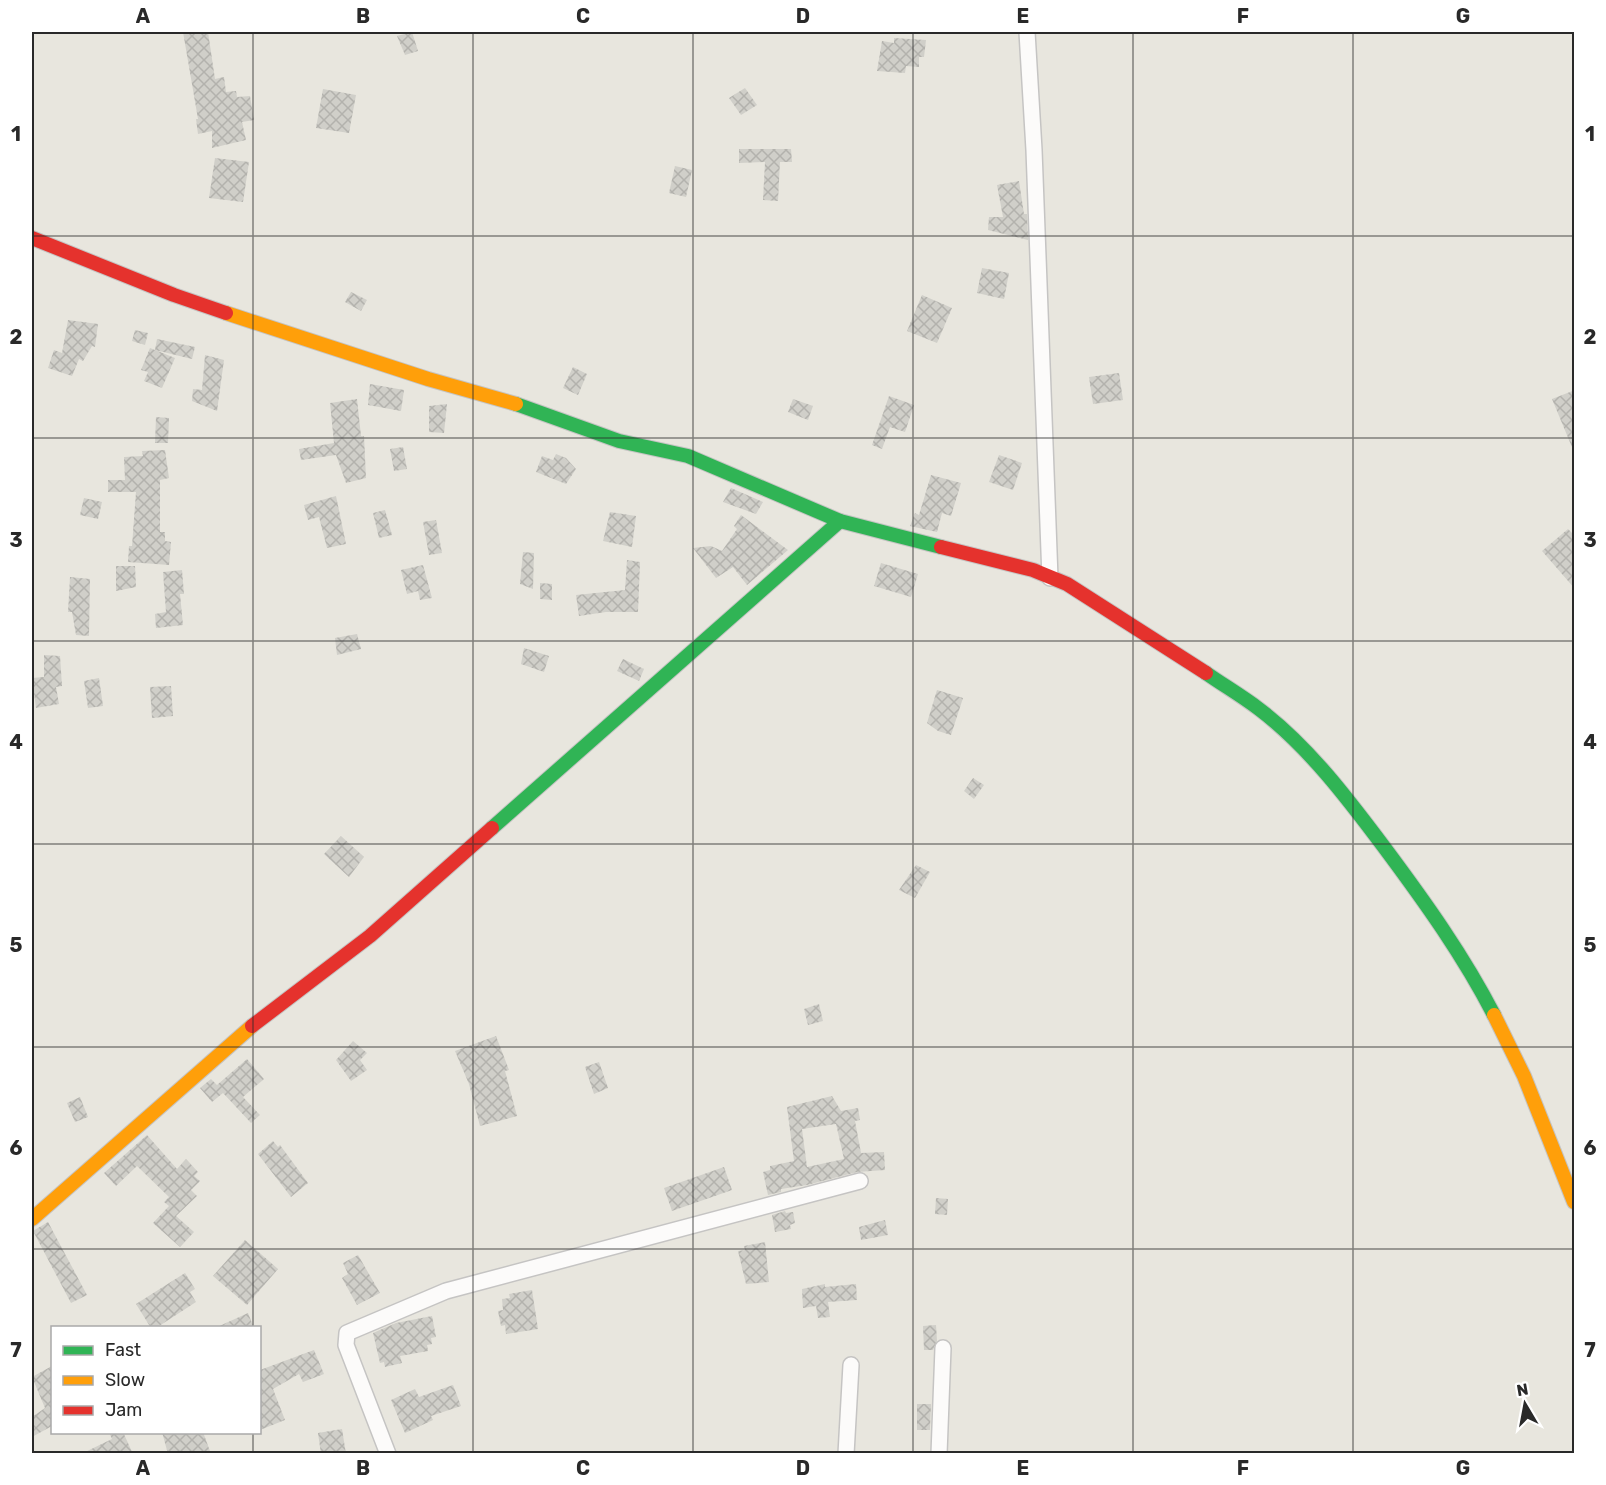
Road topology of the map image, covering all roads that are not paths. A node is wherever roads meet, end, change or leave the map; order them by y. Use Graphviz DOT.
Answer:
graph roads {
  1 [pos="1027,32"];
  2 [pos="32,238"];
  3 [pos="840,521"];
  4 [pos="1050,578"];
  5 [pos="860,1181"];
  6 [pos="1575,1202"];
  7 [pos="32,1219"];
  8 [pos="943,1348"];
  9 [pos="852,1365"];
  10 [pos="388,1454"];
  11 [pos="846,1454"];
  12 [pos="939,1454"];
  1 -- 4 [label="street"];
  2 -- 3 [label="street"];
  3 -- 4 [label="street"];
  3 -- 7 [label="street"];
  4 -- 6 [label="street"];
  5 -- 10 [label="street"];
  8 -- 12 [label="street"];
  9 -- 11 [label="street"];
}
